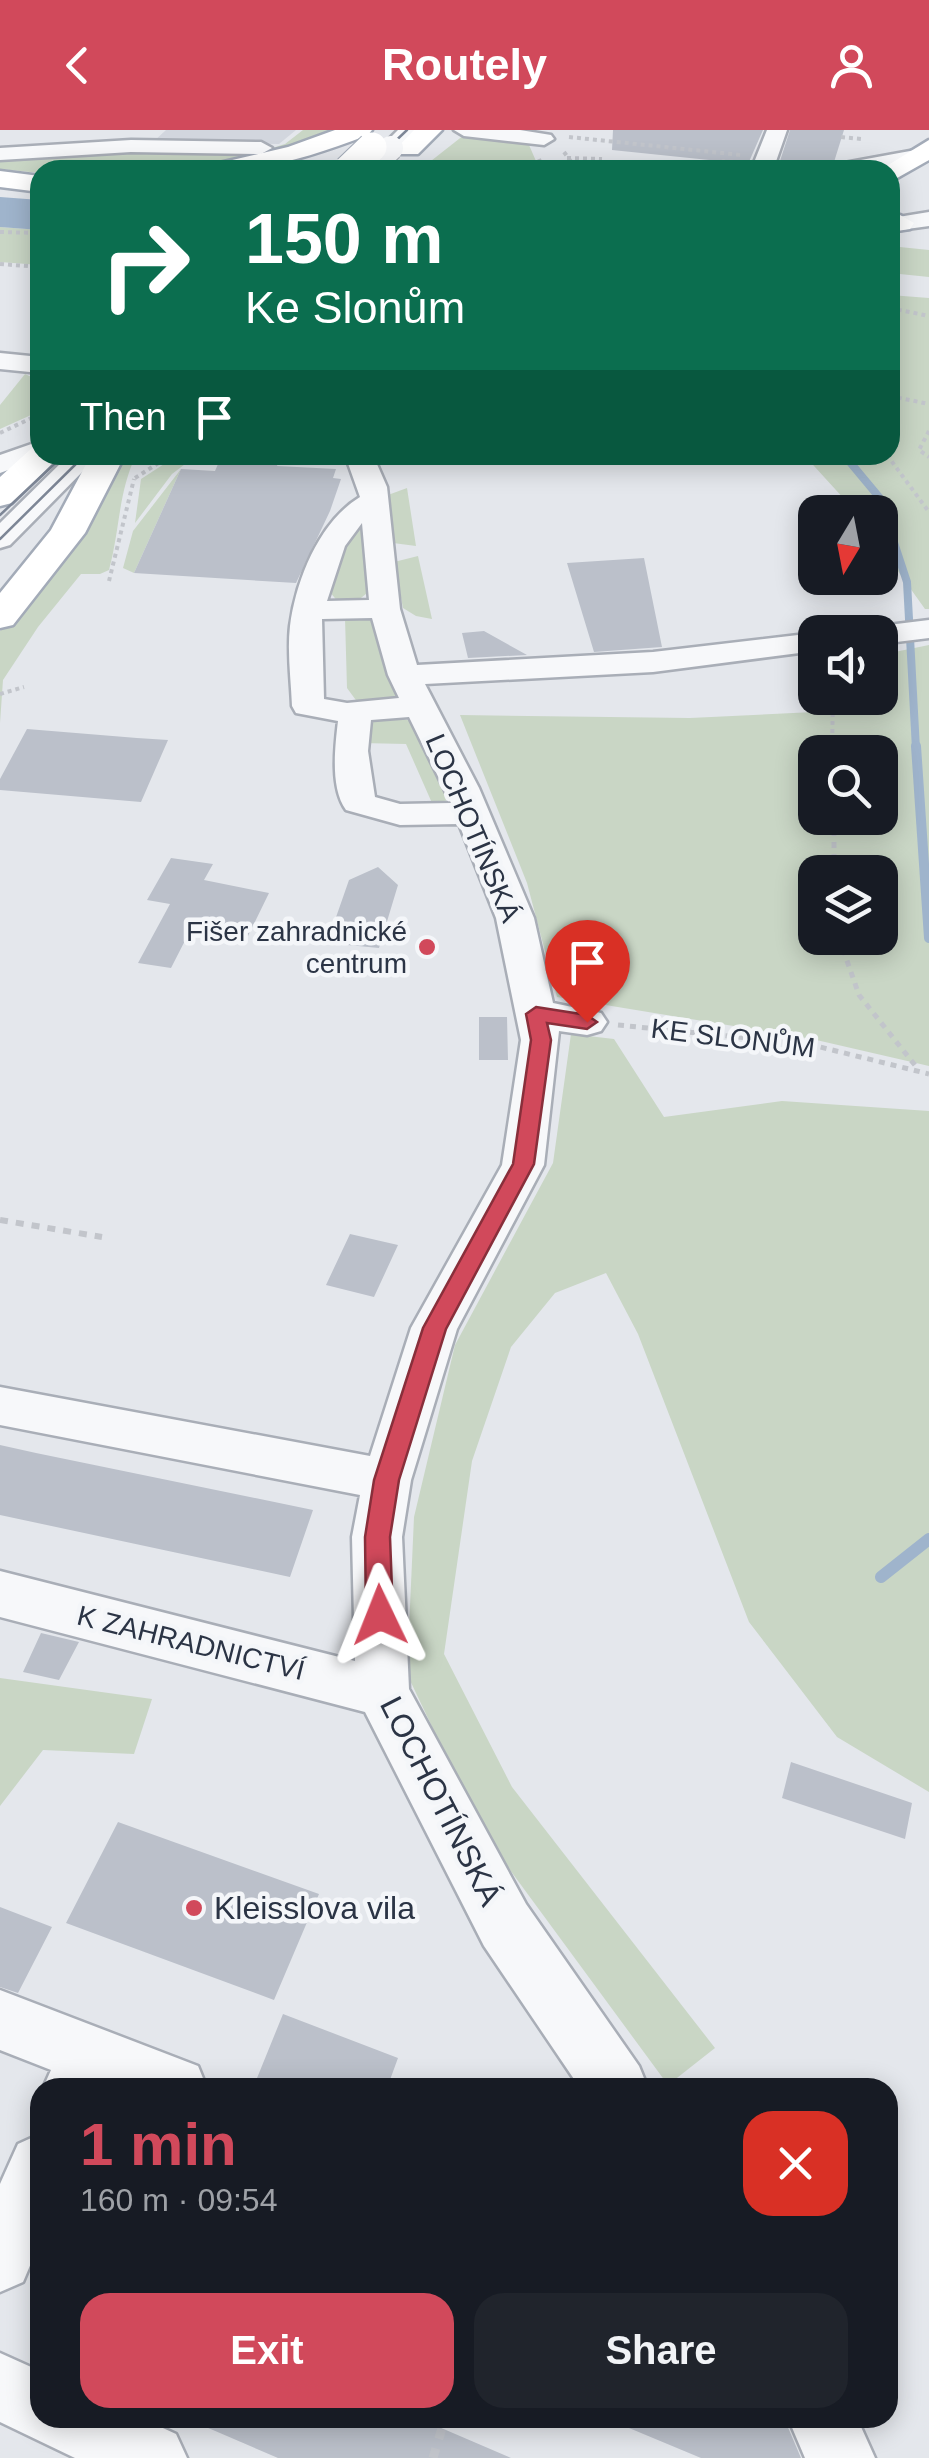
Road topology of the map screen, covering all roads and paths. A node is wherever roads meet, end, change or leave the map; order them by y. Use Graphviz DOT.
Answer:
graph roads {
  1 [pos="148,130"];
  2 [pos="430,130"];
  3 [pos="464,130"];
  4 [pos="777,130"];
  5 [pos="842,138"];
  6 [pos="255,139"];
  7 [pos="862,139"];
  8 [pos="131,146"];
  9 [pos="554,147"];
  10 [pos="390,148"];
  11 [pos="0,154"];
  12 [pos="926,157"];
  13 [pos="602,159"];
  14 [pos="266,160"];
  15 [pos="367,160"];
  16 [pos="445,160"];
  17 [pos="715,160"];
  18 [pos="766,160"];
  19 [pos="900,164"];
  20 [pos="0,177"];
  21 [pos="30,180"];
  22 [pos="900,181"];
  23 [pos="0,189"];
  24 [pos="30,193"];
  25 [pos="929,219"];
  26 [pos="900,222"];
  27 [pos="0,232"];
  28 [pos="30,234"];
  29 [pos="0,264"];
  30 [pos="30,264"];
  31 [pos="900,310"];
  32 [pos="929,316"];
  33 [pos="0,362"];
  34 [pos="30,364"];
  35 [pos="900,398"];
  36 [pos="929,404"];
  37 [pos="30,418"];
  38 [pos="929,431"];
  39 [pos="0,432"];
  40 [pos="30,455"];
  41 [pos="30,457"];
  42 [pos="929,457"];
  43 [pos="30,463"];
  44 [pos="0,465"];
  45 [pos="53,465"];
  46 [pos="75,465"];
  47 [pos="90,465"];
  48 [pos="362,465"];
  49 [pos="894,465"];
  50 [pos="127,467"];
  51 [pos="0,475"];
  52 [pos="0,496"];
  53 [pos="374,500"];
  54 [pos="929,512"];
  55 [pos="0,515"];
  56 [pos="0,538"];
  57 [pos="0,556"];
  58 [pos="109,581"];
  59 [pos="385,609"];
  60 [pos="309,610"];
  61 [pos="0,617"];
  62 [pos="929,628"];
  63 [pos="898,632"];
  64 [pos="798,644"];
  65 [pos="24,687"];
  66 [pos="411,690"];
  67 [pos="0,694"];
  68 [pos="356,712"];
  69 [pos="472,812"];
  70 [pos="846,955"];
  71 [pos="536,1014"];
  72 [pos="587,1022"];
  73 [pos="919,1070"];
  74 [pos="929,1074"];
  75 [pos="0,1220"];
  76 [pos="102,1237"];
  77 [pos="0,1406"];
  78 [pos="387,1480"];
  79 [pos="0,1594"];
  80 [pos="382,1692"];
  81 [pos="0,2020"];
  82 [pos="82,2071"];
  83 [pos="121,2078"];
  84 [pos="610,2078"];
  85 [pos="30,2189"];
  86 [pos="0,2259"];
  87 [pos="87,2428"];
  88 [pos="442,2428"];
  89 [pos="826,2428"];
  90 [pos="152,2458"];
  91 [pos="433,2458"];
  92 [pos="840,2458"];
  1 -- 8 [label="street"];
  2 -- 10 [label="main road"];
  3 -- 9 [label="street"];
  4 -- 18 [label="street"];
  5 -- 7 [label="path"];
  6 -- 8 [label="street"];
  8 -- 11 [label="street"];
  9 -- 13 [label="path"];
  9 -- 17 [label="path"];
  10 -- 14 [label="main road"];
  10 -- 15 [label="main road, bridge"];
  10 -- 16 [label="path"];
  12 -- 19 [label="main road"];
  12 -- 22 [label="main road"];
  20 -- 21 [label="main road"];
  23 -- 24 [label="main road"];
  25 -- 26 [label="street"];
  27 -- 28 [label="path"];
  29 -- 30 [label="path"];
  31 -- 32 [label="path"];
  33 -- 34 [label="street"];
  35 -- 36 [label="path"];
  37 -- 39 [label="path"];
  38 -- 42 [label="path"];
  40 -- 44 [label="street"];
  41 -- 51 [label="main road"];
  43 -- 52 [label="main road"];
  45 -- 55 [label="street"];
  46 -- 56 [label="street"];
  47 -- 57 [label="main road"];
  48 -- 53 [label="street, LOCHOTÍNSKÁ"];
  49 -- 54 [label="path"];
  50 -- 58 [label="path"];
  50 -- 61 [label="main road"];
  53 -- 59 [label="street, LOCHOTÍNSKÁ"];
  53 -- 60 [label="street"];
  59 -- 60 [label="street"];
  59 -- 66 [label="street, LOCHOTÍNSKÁ"];
  60 -- 68 [label="street"];
  62 -- 63 [label="street"];
  64 -- 66 [label="street"];
  65 -- 67 [label="path"];
  66 -- 68 [label="street"];
  66 -- 69 [label="street, LOCHOTÍNSKÁ"];
  68 -- 69 [label="street"];
  69 -- 71 [label="street, LOCHOTÍNSKÁ"];
  70 -- 73 [label="path"];
  71 -- 72 [label="street"];
  71 -- 78 [label="street, LOCHOTÍNSKÁ"];
  72 -- 73 [label="path, KE SLONŮM"];
  73 -- 74 [label="path, KE SLONŮM"];
  75 -- 76 [label="path"];
  77 -- 78 [label="street"];
  78 -- 80 [label="street, LOCHOTÍNSKÁ"];
  79 -- 80 [label="street, K ZAHRADNICTVÍ"];
  80 -- 84 [label="street, LOCHOTÍNSKÁ"];
  81 -- 82 [label="street"];
  82 -- 83 [label="street"];
  85 -- 86 [label="street"];
  87 -- 90 [label="street"];
  88 -- 91 [label="path"];
  89 -- 92 [label="street"];
}
